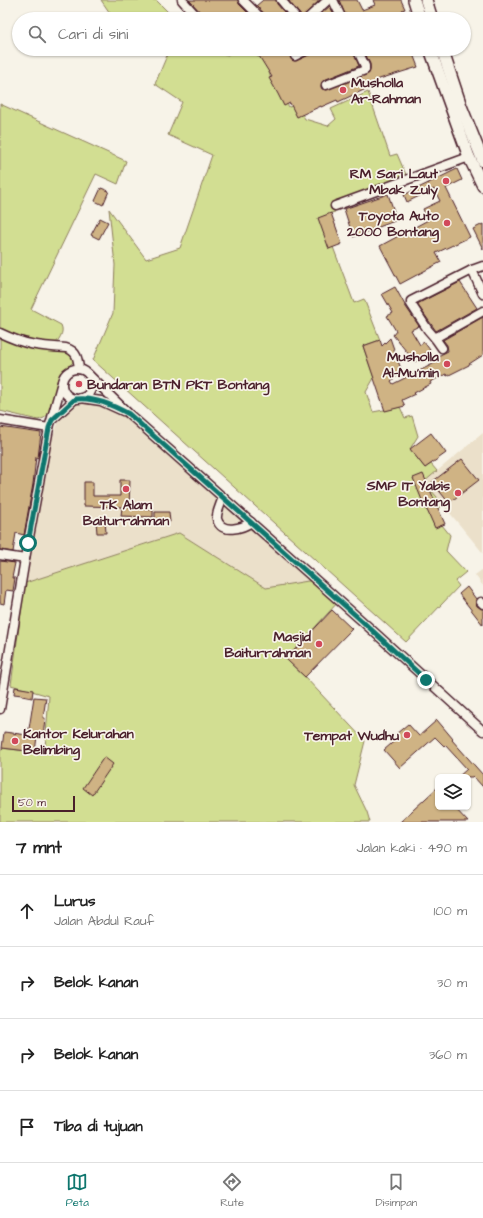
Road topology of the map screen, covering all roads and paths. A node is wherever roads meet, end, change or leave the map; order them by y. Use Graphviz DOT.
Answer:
graph roads {
  1 [pos="182,0"];
  2 [pos="243,0"];
  3 [pos="281,0"];
  4 [pos="328,0"];
  5 [pos="333,0"];
  6 [pos="414,0"];
  7 [pos="426,0"];
  8 [pos="193,12"];
  9 [pos="255,12"];
  10 [pos="291,12"];
  11 [pos="315,12"];
  12 [pos="339,12"];
  13 [pos="418,12"];
  14 [pos="430,12"];
  15 [pos="360,56"];
  16 [pos="433,56"];
  17 [pos="444,56"];
  18 [pos="326,85"];
  19 [pos="469,157"];
  20 [pos="483,161"];
  21 [pos="483,186"];
  22 [pos="335,206"];
  23 [pos="483,266"];
  24 [pos="472,270"];
  25 [pos="483,294"];
  26 [pos="483,311"];
  27 [pos="0,333"];
  28 [pos="434,338"];
  29 [pos="442,348"];
  30 [pos="79,370"];
  31 [pos="89,375"];
  32 [pos="62,382"];
  33 [pos="78,398"];
  34 [pos="129,414"];
  35 [pos="0,420"];
  36 [pos="50,424"];
  37 [pos="223,497"];
  38 [pos="252,522"];
  39 [pos="0,555"];
  40 [pos="25,559"];
  41 [pos="2,688"];
  42 [pos="0,709"];
  43 [pos="483,731"];
  1 -- 8 [label="street"];
  2 -- 9 [label="street"];
  3 -- 10 [label="street"];
  4 -- 11 [label="street"];
  5 -- 12 [label="street"];
  6 -- 13 [label="main road"];
  7 -- 14 [label="main road"];
  15 -- 18 [label="street"];
  16 -- 19 [label="main road"];
  17 -- 20 [label="main road"];
  19 -- 21 [label="main road"];
  19 -- 22 [label="street"];
  23 -- 24 [label="street"];
  24 -- 25 [label="street"];
  24 -- 28 [label="street"];
  26 -- 28 [label="street"];
  27 -- 30 [label="street"];
  28 -- 29 [label="street"];
  30 -- 31 [label="street"];
  30 -- 32 [label="street"];
  31 -- 33 [label="street"];
  31 -- 34 [label="street"];
  32 -- 33 [label="street"];
  32 -- 36 [label="street"];
  33 -- 34 [label="street"];
  33 -- 36 [label="street"];
  34 -- 37 [label="street"];
  35 -- 36 [label="street"];
  36 -- 40 [label="street"];
  37 -- 38 [label="street"];
  37 -- 38 [label="street"];
  38 -- 43 [label="street"];
  39 -- 40 [label="street"];
  40 -- 41 [label="street"];
  41 -- 42 [label="street"];
}
